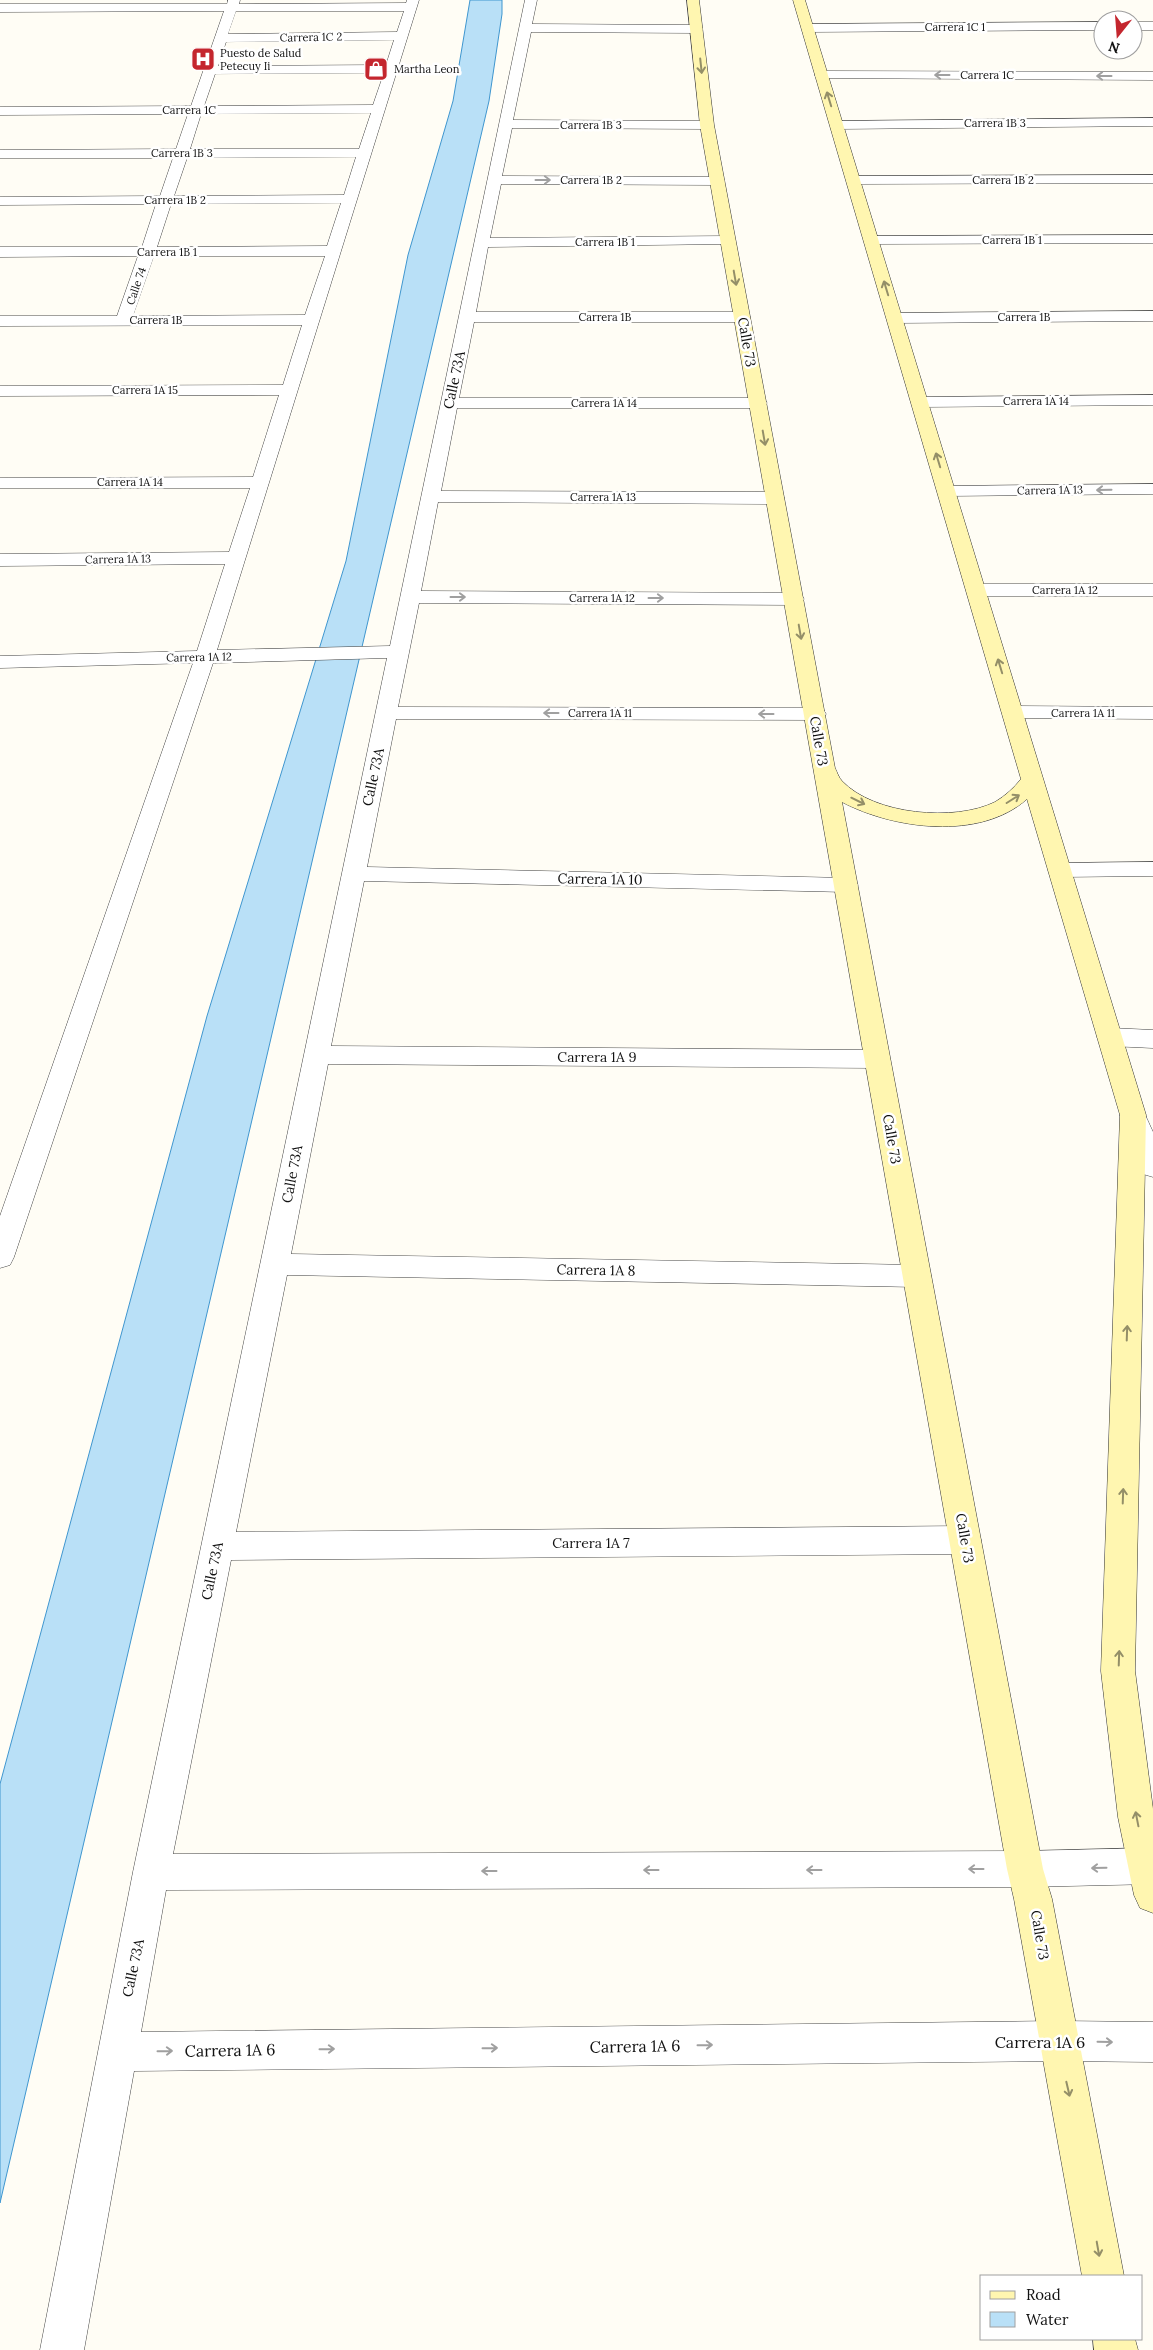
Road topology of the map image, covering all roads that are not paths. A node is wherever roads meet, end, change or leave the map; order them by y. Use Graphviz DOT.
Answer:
graph roads {
  1 [pos="531,0"];
  2 [pos="692,0"];
  3 [pos="799,0"];
  4 [pos="412,3"];
  5 [pos="82,4"];
  6 [pos="233,4"];
  7 [pos="0,8"];
  8 [pos="1093,26"];
  9 [pos="525,28"];
  10 [pos="808,28"];
  11 [pos="697,29"];
  12 [pos="401,36"];
  13 [pos="221,38"];
  14 [pos="391,69"];
  15 [pos="210,70"];
  16 [pos="821,75"];
  17 [pos="1153,76"];
  18 [pos="378,109"];
  19 [pos="196,110"];
  20 [pos="0,111"];
  21 [pos="30,111"];
  22 [pos="1153,122"];
  23 [pos="506,124"];
  24 [pos="837,124"];
  25 [pos="707,125"];
  26 [pos="182,153"];
  27 [pos="365,153"];
  28 [pos="4,154"];
  29 [pos="0,168"];
  30 [pos="1153,179"];
  31 [pos="494,180"];
  32 [pos="853,180"];
  33 [pos="718,181"];
  34 [pos="350,199"];
  35 [pos="166,200"];
  36 [pos="0,201"];
  37 [pos="1153,239"];
  38 [pos="728,240"];
  39 [pos="872,240"];
  40 [pos="482,243"];
  41 [pos="334,251"];
  42 [pos="0,252"];
  43 [pos="148,252"];
  44 [pos="1153,316"];
  45 [pos="467,317"];
  46 [pos="742,317"];
  47 [pos="894,318"];
  48 [pos="124,320"];
  49 [pos="312,320"];
  50 [pos="0,321"];
  51 [pos="290,390"];
  52 [pos="0,391"];
  53 [pos="1153,400"];
  54 [pos="920,402"];
  55 [pos="449,403"];
  56 [pos="758,404"];
  57 [pos="261,482"];
  58 [pos="0,483"];
  59 [pos="1153,489"];
  60 [pos="947,491"];
  61 [pos="430,496"];
  62 [pos="775,498"];
  63 [pos="236,558"];
  64 [pos="0,560"];
  65 [pos="977,590"];
  66 [pos="1153,590"];
  67 [pos="410,597"];
  68 [pos="794,599"];
  69 [pos="389,653"];
  70 [pos="205,658"];
  71 [pos="0,662"];
  72 [pos="1014,712"];
  73 [pos="1153,712"];
  74 [pos="386,713"];
  75 [pos="815,714"];
  76 [pos="824,768"];
  77 [pos="1033,779"];
  78 [pos="1153,869"];
  79 [pos="1060,870"];
  80 [pos="353,874"];
  81 [pos="846,885"];
  82 [pos="1110,1038"];
  83 [pos="1153,1039"];
  84 [pos="317,1055"];
  85 [pos="878,1059"];
  86 [pos="1133,1115"];
  87 [pos="1153,1167"];
  88 [pos="0,1257"];
  89 [pos="274,1264"];
  90 [pos="917,1276"];
  91 [pos="965,1540"];
  92 [pos="217,1546"];
  93 [pos="1151,1876"];
  94 [pos="1029,1884"];
  95 [pos="148,1889"];
  96 [pos="1055,2025"];
  97 [pos="119,2038"];
  98 [pos="1153,2042"];
  99 [pos="1103,2275"];
  100 [pos="62,2350"];
  1 -- 9 [label="street, Calle 73A"];
  2 -- 11 [label="main road, Calle 73"];
  3 -- 10 [label="main road"];
  4 -- 6 [label="street"];
  4 -- 12 [label="street"];
  5 -- 6 [label="street"];
  5 -- 7 [label="street"];
  6 -- 13 [label="street, Calle 74"];
  8 -- 10 [label="street, Carrera 1C 1"];
  9 -- 11 [label="street"];
  9 -- 23 [label="street, Calle 73A"];
  10 -- 16 [label="main road"];
  11 -- 25 [label="main road, Calle 73, one-way"];
  12 -- 13 [label="street, Carrera 1C 2"];
  12 -- 14 [label="street"];
  13 -- 15 [label="street, Calle 74"];
  14 -- 15 [label="street"];
  14 -- 18 [label="street"];
  15 -- 19 [label="street, Calle 74"];
  17 -- 16 [label="street, Carrera 1C, one-way"];
  24 -- 16 [label="main road, one-way"];
  18 -- 19 [label="street, Carrera 1C"];
  18 -- 27 [label="street"];
  19 -- 21 [label="street, Carrera 1C"];
  19 -- 26 [label="street, Calle 74"];
  20 -- 21 [label="street, Carrera 1C"];
  21 -- 28 [label="street"];
  22 -- 24 [label="street, Carrera 1B 3"];
  23 -- 25 [label="street, Carrera 1B 3"];
  23 -- 31 [label="street, Calle 73A"];
  24 -- 32 [label="main road"];
  25 -- 33 [label="main road, Calle 73"];
  26 -- 27 [label="street, Carrera 1B 3"];
  26 -- 28 [label="street, Carrera 1B 3"];
  26 -- 35 [label="street, Calle 74"];
  27 -- 34 [label="street"];
  28 -- 29 [label="street"];
  30 -- 32 [label="street, Carrera 1B 2"];
  31 -- 33 [label="street, Carrera 1B 2, one-way"];
  31 -- 40 [label="street, Calle 73A"];
  32 -- 39 [label="main road"];
  33 -- 38 [label="main road, Calle 73"];
  34 -- 35 [label="street, Carrera 1B 2"];
  34 -- 41 [label="street"];
  35 -- 36 [label="street, Carrera 1B 2"];
  35 -- 43 [label="street, Calle 74"];
  37 -- 39 [label="street, Carrera 1B 1"];
  38 -- 40 [label="street, Carrera 1B 1"];
  38 -- 46 [label="main road, Calle 73, one-way"];
  47 -- 39 [label="main road, one-way"];
  40 -- 45 [label="street, Calle 73A"];
  41 -- 43 [label="street, Carrera 1B 1"];
  41 -- 49 [label="street"];
  42 -- 43 [label="street, Carrera 1B 1"];
  43 -- 48 [label="street, Calle 74"];
  44 -- 47 [label="street, Carrera 1B"];
  45 -- 46 [label="street, Carrera 1B"];
  45 -- 55 [label="street, Calle 73A"];
  46 -- 56 [label="main road, Calle 73"];
  47 -- 54 [label="main road"];
  48 -- 49 [label="street, Carrera 1B"];
  48 -- 50 [label="street, Carrera 1B"];
  49 -- 51 [label="street"];
  51 -- 52 [label="street, Carrera 1A 15"];
  51 -- 57 [label="street"];
  53 -- 54 [label="street, Carrera 1A 14"];
  60 -- 54 [label="main road, one-way"];
  55 -- 56 [label="street, Carrera 1A 14"];
  55 -- 61 [label="street, Calle 73A"];
  56 -- 62 [label="main road, Calle 73, one-way"];
  57 -- 58 [label="street, Carrera 1A 14"];
  57 -- 63 [label="street"];
  59 -- 60 [label="street, Carrera 1A 13, one-way"];
  60 -- 65 [label="main road"];
  61 -- 62 [label="street, Carrera 1A 13"];
  61 -- 67 [label="street, Calle 73A"];
  62 -- 68 [label="main road, Calle 73"];
  63 -- 64 [label="street, Carrera 1A 13"];
  63 -- 70 [label="street"];
  65 -- 66 [label="street, Carrera 1A 12"];
  72 -- 65 [label="main road, one-way"];
  67 -- 68 [label="street, Carrera 1A 12, one-way"];
  67 -- 69 [label="street, Calle 73A"];
  68 -- 75 [label="main road, Calle 73, one-way"];
  69 -- 70 [label="street, Carrera 1A 12"];
  69 -- 74 [label="street, Calle 73A"];
  70 -- 71 [label="street, Carrera 1A 12"];
  70 -- 88 [label="street"];
  72 -- 73 [label="street, Carrera 1A 11"];
  72 -- 77 [label="main road"];
  75 -- 74 [label="street, Carrera 1A 11, one-way"];
  74 -- 80 [label="street, Calle 73A"];
  75 -- 76 [label="main road, Calle 73"];
  76 -- 77 [label="main road, one-way"];
  76 -- 81 [label="main road, Calle 73"];
  77 -- 79 [label="main road"];
  78 -- 79 [label="street"];
  79 -- 82 [label="main road"];
  80 -- 81 [label="street, Carrera 1A 10"];
  80 -- 84 [label="street, Calle 73A"];
  81 -- 85 [label="main road, Calle 73"];
  82 -- 83 [label="street"];
  82 -- 86 [label="main road"];
  84 -- 85 [label="street, Carrera 1A 9"];
  84 -- 89 [label="street, Calle 73A"];
  85 -- 90 [label="main road, Calle 73"];
  86 -- 87 [label="street"];
  93 -- 86 [label="main road, one-way"];
  89 -- 90 [label="street, Carrera 1A 8"];
  89 -- 92 [label="street, Calle 73A"];
  90 -- 91 [label="main road, Calle 73"];
  91 -- 92 [label="street, Carrera 1A 7"];
  91 -- 94 [label="main road, Calle 73"];
  92 -- 95 [label="street, Calle 73A"];
  93 -- 94 [label="street, one-way"];
  94 -- 95 [label="street, one-way"];
  94 -- 96 [label="main road, Calle 73"];
  95 -- 97 [label="street, Calle 73A"];
  97 -- 96 [label="street, Carrera 1A 6, one-way"];
  96 -- 98 [label="street, Carrera 1A 6, one-way"];
  96 -- 99 [label="main road, Calle 73, one-way"];
  97 -- 100 [label="street, Calle 73A"];
}
